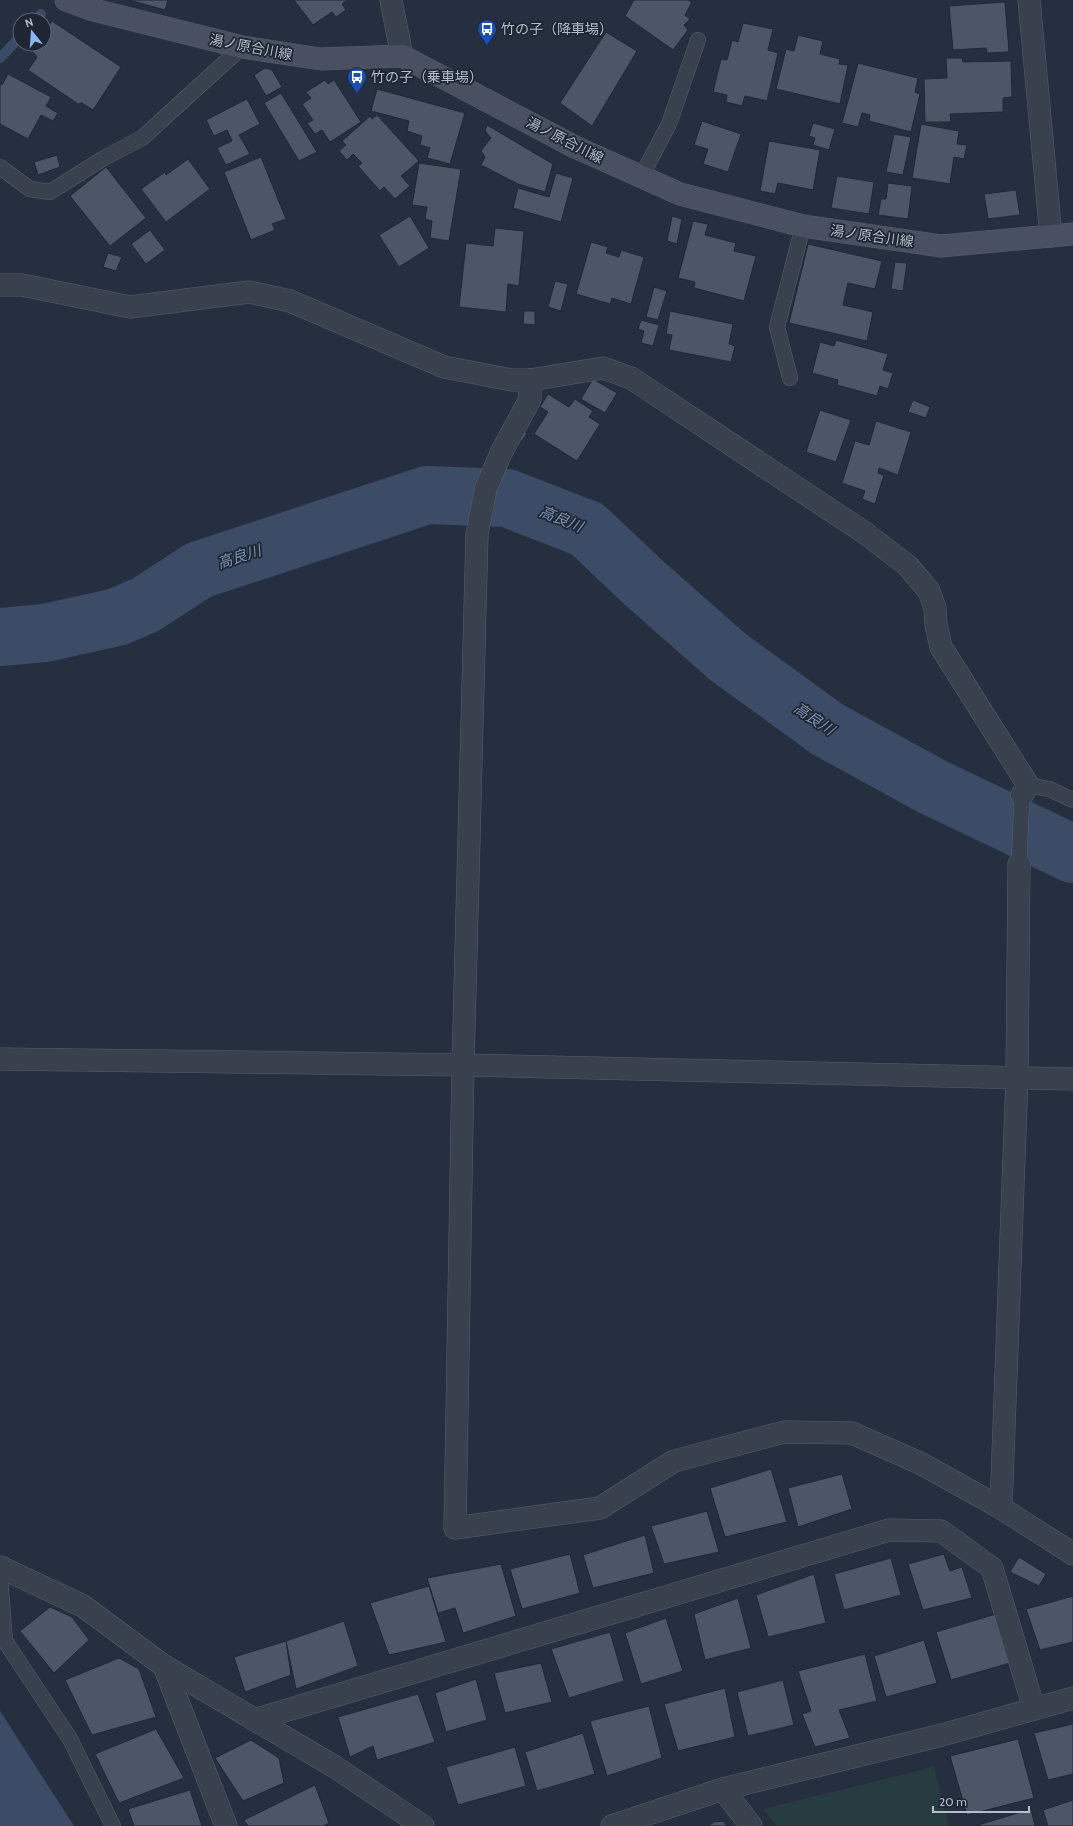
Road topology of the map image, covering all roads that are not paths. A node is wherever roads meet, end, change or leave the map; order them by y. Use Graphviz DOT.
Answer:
graph roads {
  1 [pos="66,0"];
  2 [pos="391,0"];
  3 [pos="1029,0"];
  4 [pos="698,40"];
  5 [pos="242,47"];
  6 [pos="402,56"];
  7 [pos="0,167"];
  8 [pos="641,177"];
  9 [pos="803,226"];
  10 [pos="1073,234"];
  11 [pos="1051,236"];
  12 [pos="0,285"];
  13 [pos="790,378"];
  14 [pos="530,380"];
  15 [pos="1025,790"];
  16 [pos="1073,800"];
  17 [pos="1019,864"];
  18 [pos="0,1059"];
  19 [pos="463,1065"];
  20 [pos="1017,1077"];
  21 [pos="1073,1079"];
  22 [pos="1001,1508"];
  23 [pos="1073,1554"];
  24 [pos="0,1567"];
  25 [pos="0,1577"];
  26 [pos="164,1666"];
  27 [pos="1073,1698"];
  28 [pos="1034,1709"];
  29 [pos="254,1720"];
  30 [pos="723,1789"];
  31 [pos="113,1826"];
  32 [pos="226,1826"];
  33 [pos="423,1826"];
  34 [pos="612,1826"];
  35 [pos="750,1826"];
  1 -- 5 [label="main road, 湯ノ原合川線"];
  2 -- 6 [label="street"];
  3 -- 11 [label="street"];
  4 -- 8 [label="lane"];
  5 -- 6 [label="main road, 湯ノ原合川線"];
  5 -- 7 [label="lane"];
  6 -- 8 [label="main road, 湯ノ原合川線"];
  8 -- 9 [label="main road, 湯ノ原合川線"];
  9 -- 11 [label="main road, 湯ノ原合川線"];
  9 -- 13 [label="lane"];
  10 -- 11 [label="main road, 湯ノ原合川線"];
  12 -- 14 [label="street"];
  14 -- 15 [label="street"];
  14 -- 19 [label="street"];
  15 -- 16 [label="lane"];
  15 -- 17 [label="lane"];
  17 -- 20 [label="street"];
  18 -- 19 [label="street"];
  19 -- 20 [label="street"];
  19 -- 22 [label="street"];
  20 -- 21 [label="street"];
  20 -- 22 [label="street"];
  22 -- 23 [label="street"];
  24 -- 26 [label="street"];
  25 -- 31 [label="lane"];
  26 -- 29 [label="street"];
  26 -- 32 [label="street"];
  27 -- 28 [label="street"];
  28 -- 29 [label="street"];
  28 -- 30 [label="street"];
  29 -- 33 [label="street"];
  30 -- 34 [label="street"];
  30 -- 35 [label="street"];
}
